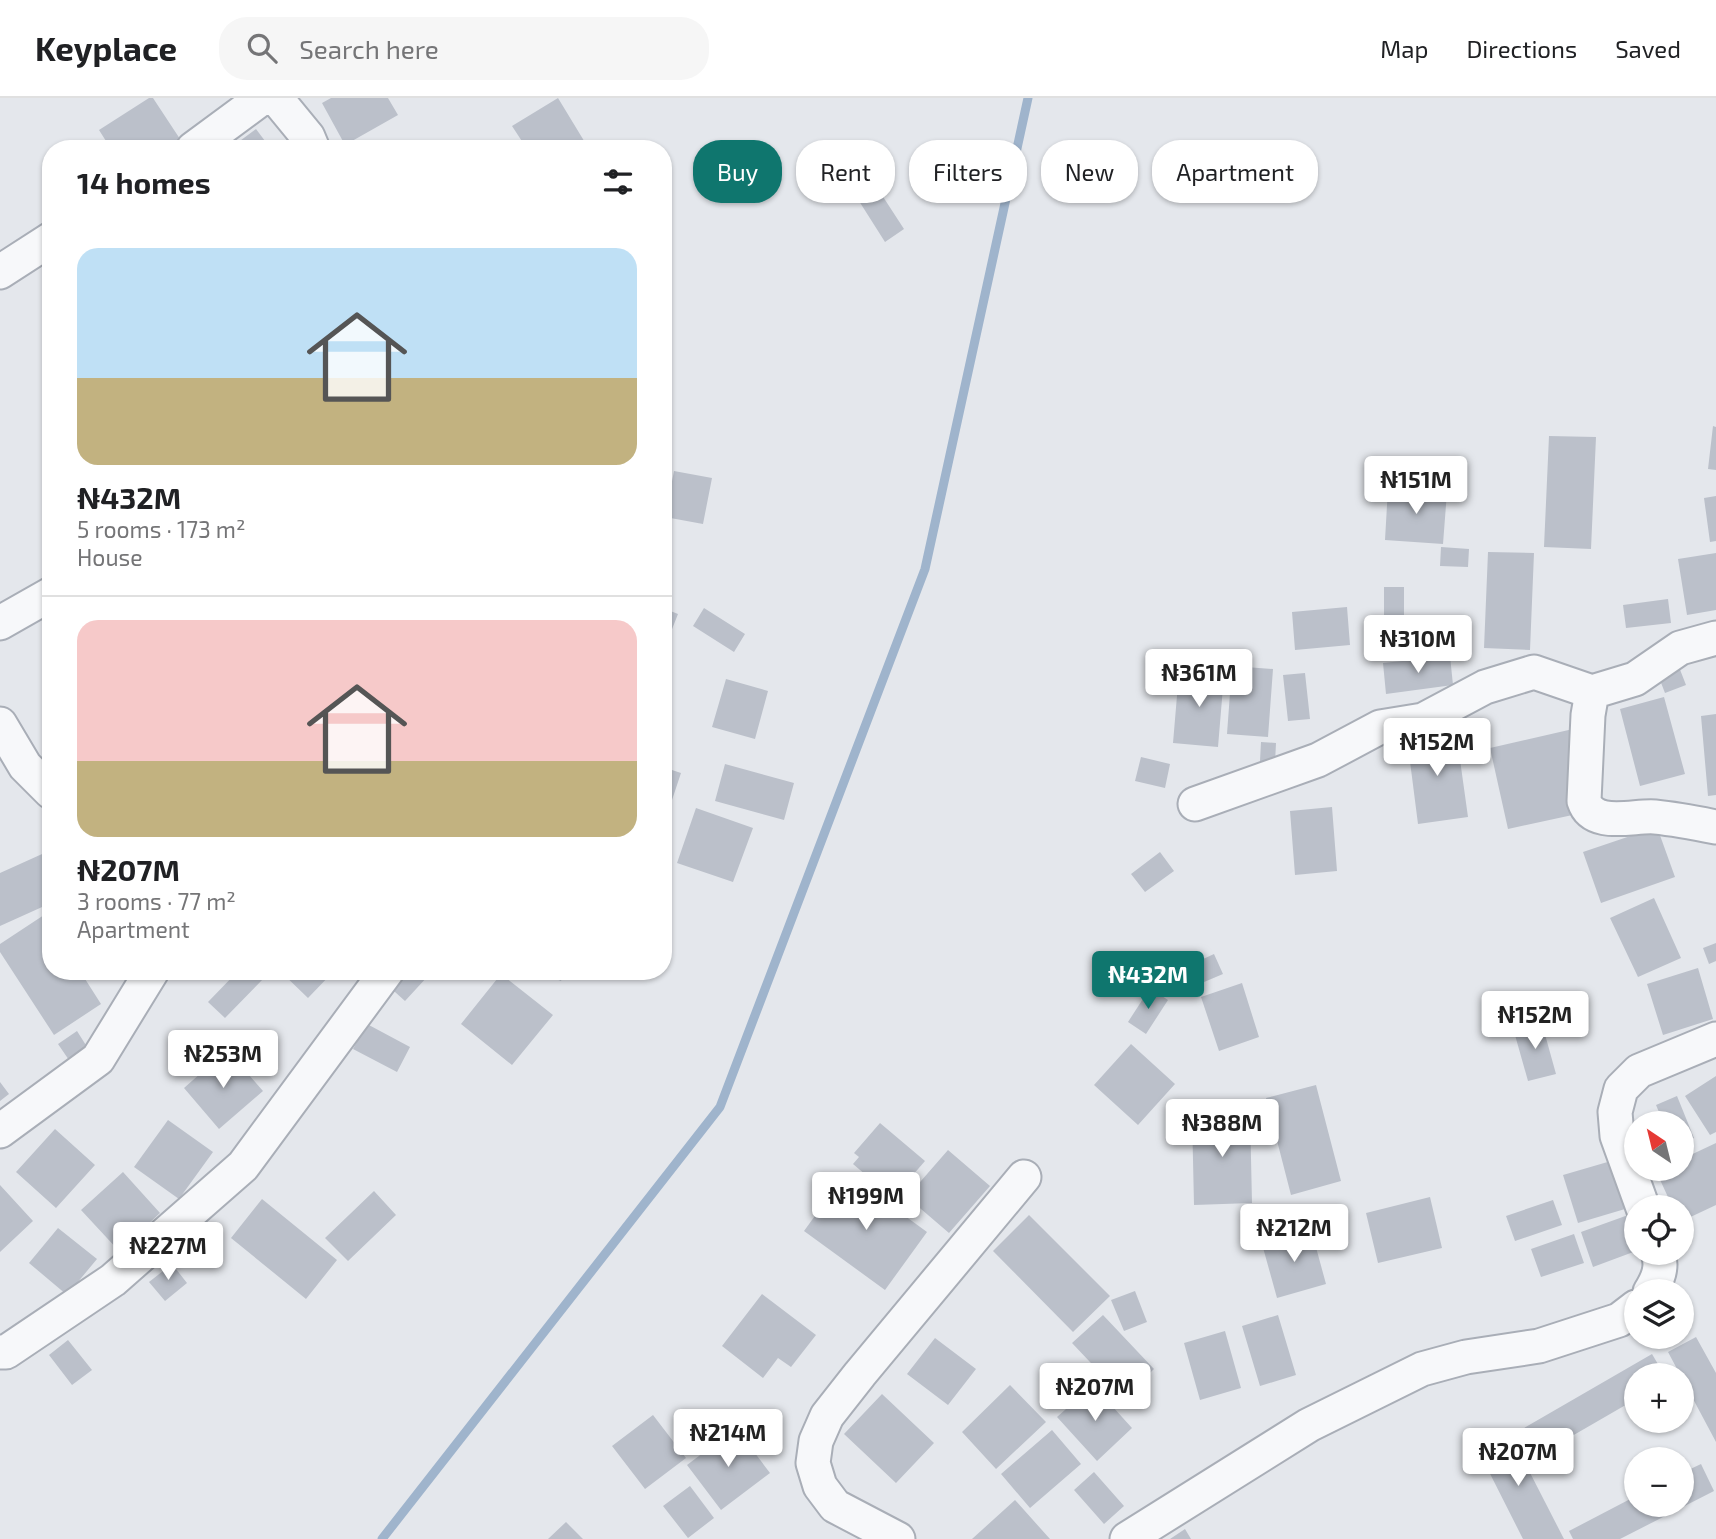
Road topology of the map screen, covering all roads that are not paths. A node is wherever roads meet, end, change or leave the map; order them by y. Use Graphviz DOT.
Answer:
graph roads {
  1 [pos="262,98"];
  2 [pos="276,98"];
  3 [pos="205,140"];
  4 [pos="309,140"];
  5 [pos="42,245"];
  6 [pos="0,271"];
  7 [pos="42,599"];
  8 [pos="0,623"];
  9 [pos="1716,638"];
  10 [pos="1592,692"];
  11 [pos="0,724"];
  12 [pos="42,783"];
  13 [pos="1195,804"];
  14 [pos="1716,827"];
  15 [pos="146,980"];
  16 [pos="380,980"];
  17 [pos="1716,1039"];
  18 [pos="0,1132"];
  19 [pos="1024,1177"];
  20 [pos="1638,1195"];
  21 [pos="1624,1316"];
  22 [pos="0,1352"];
  23 [pos="898,1539"];
  24 [pos="1127,1539"];
  1 -- 3 [label="street"];
  2 -- 4 [label="street"];
  5 -- 6 [label="street"];
  7 -- 8 [label="street"];
  9 -- 10 [label="street"];
  10 -- 13 [label="street"];
  10 -- 14 [label="street"];
  11 -- 12 [label="street"];
  15 -- 18 [label="street"];
  16 -- 22 [label="street"];
  17 -- 20 [label="street"];
  19 -- 23 [label="street"];
  21 -- 24 [label="street"];
}
